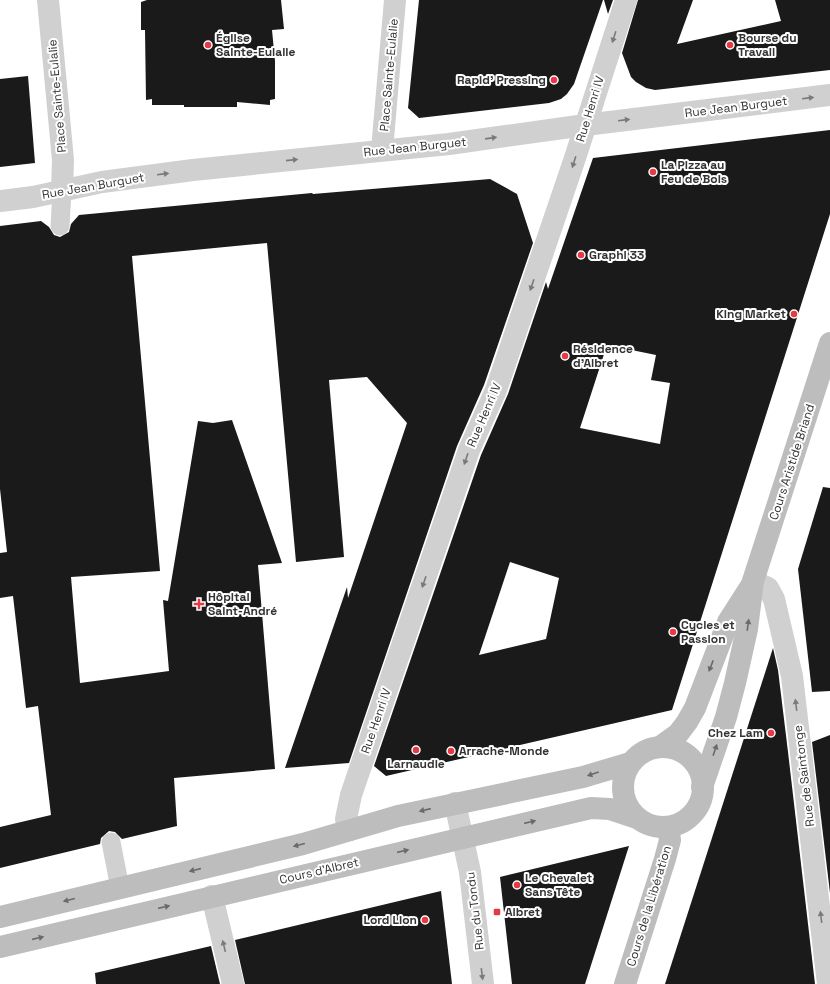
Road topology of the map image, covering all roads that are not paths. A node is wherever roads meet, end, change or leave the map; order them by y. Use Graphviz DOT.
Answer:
graph roads {
  1 [pos="48,0"];
  2 [pos="395,0"];
  3 [pos="626,0"];
  4 [pos="830,96"];
  5 [pos="585,125"];
  6 [pos="382,150"];
  7 [pos="62,192"];
  8 [pos="0,201"];
  9 [pos="60,226"];
  10 [pos="830,343"];
  11 [pos="754,582"];
  12 [pos="660,747"];
  13 [pos="630,763"];
  14 [pos="702,787"];
  15 [pos="455,803"];
  16 [pos="637,818"];
  17 [pos="668,827"];
  18 [pos="350,830"];
  19 [pos="463,838"];
  20 [pos="111,842"];
  21 [pos="120,888"];
  22 [pos="212,896"];
  23 [pos="0,917"];
  24 [pos="0,947"];
  25 [pos="233,984"];
  26 [pos="484,984"];
  27 [pos="625,984"];
  28 [pos="828,984"];
  1 -- 7 [label="street, Place Sainte-Eulalie"];
  2 -- 6 [label="street, Place Sainte-Eulalie"];
  3 -- 5 [label="street, Rue Henri IV, one-way"];
  5 -- 4 [label="street, Rue Jean Burguet, one-way"];
  6 -- 5 [label="street, Rue Jean Burguet, one-way"];
  5 -- 18 [label="street, Rue Henri IV, one-way"];
  7 -- 6 [label="street, Rue Jean Burguet, one-way"];
  7 -- 8 [label="street, Rue Jean Burguet"];
  7 -- 9 [label="lane"];
  10 -- 11 [label="main road, Cours Aristide Briand"];
  11 -- 12 [label="main road, Cours Aristide Briand, one-way"];
  14 -- 11 [label="main road, Cours Aristide Briand, one-way"];
  28 -- 11 [label="street, Rue de Saintonge, one-way"];
  12 -- 13 [label="main road"];
  12 -- 14 [label="main road"];
  13 -- 15 [label="main road, one-way"];
  13 -- 16 [label="main road"];
  14 -- 17 [label="main road"];
  15 -- 18 [label="main road, one-way"];
  15 -- 19 [label="street, Rue du Tondu"];
  16 -- 17 [label="main road"];
  19 -- 16 [label="main road, Cours d'Albret, one-way"];
  17 -- 27 [label="main road, Cours de la Libération"];
  18 -- 21 [label="main road, one-way"];
  22 -- 19 [label="main road, Cours d'Albret, one-way"];
  19 -- 26 [label="street, Rue du Tondu, one-way"];
  20 -- 21 [label="lane"];
  21 -- 23 [label="main road, one-way"];
  24 -- 22 [label="main road, Cours d'Albret, one-way"];
  25 -- 22 [label="street, one-way"];
}
